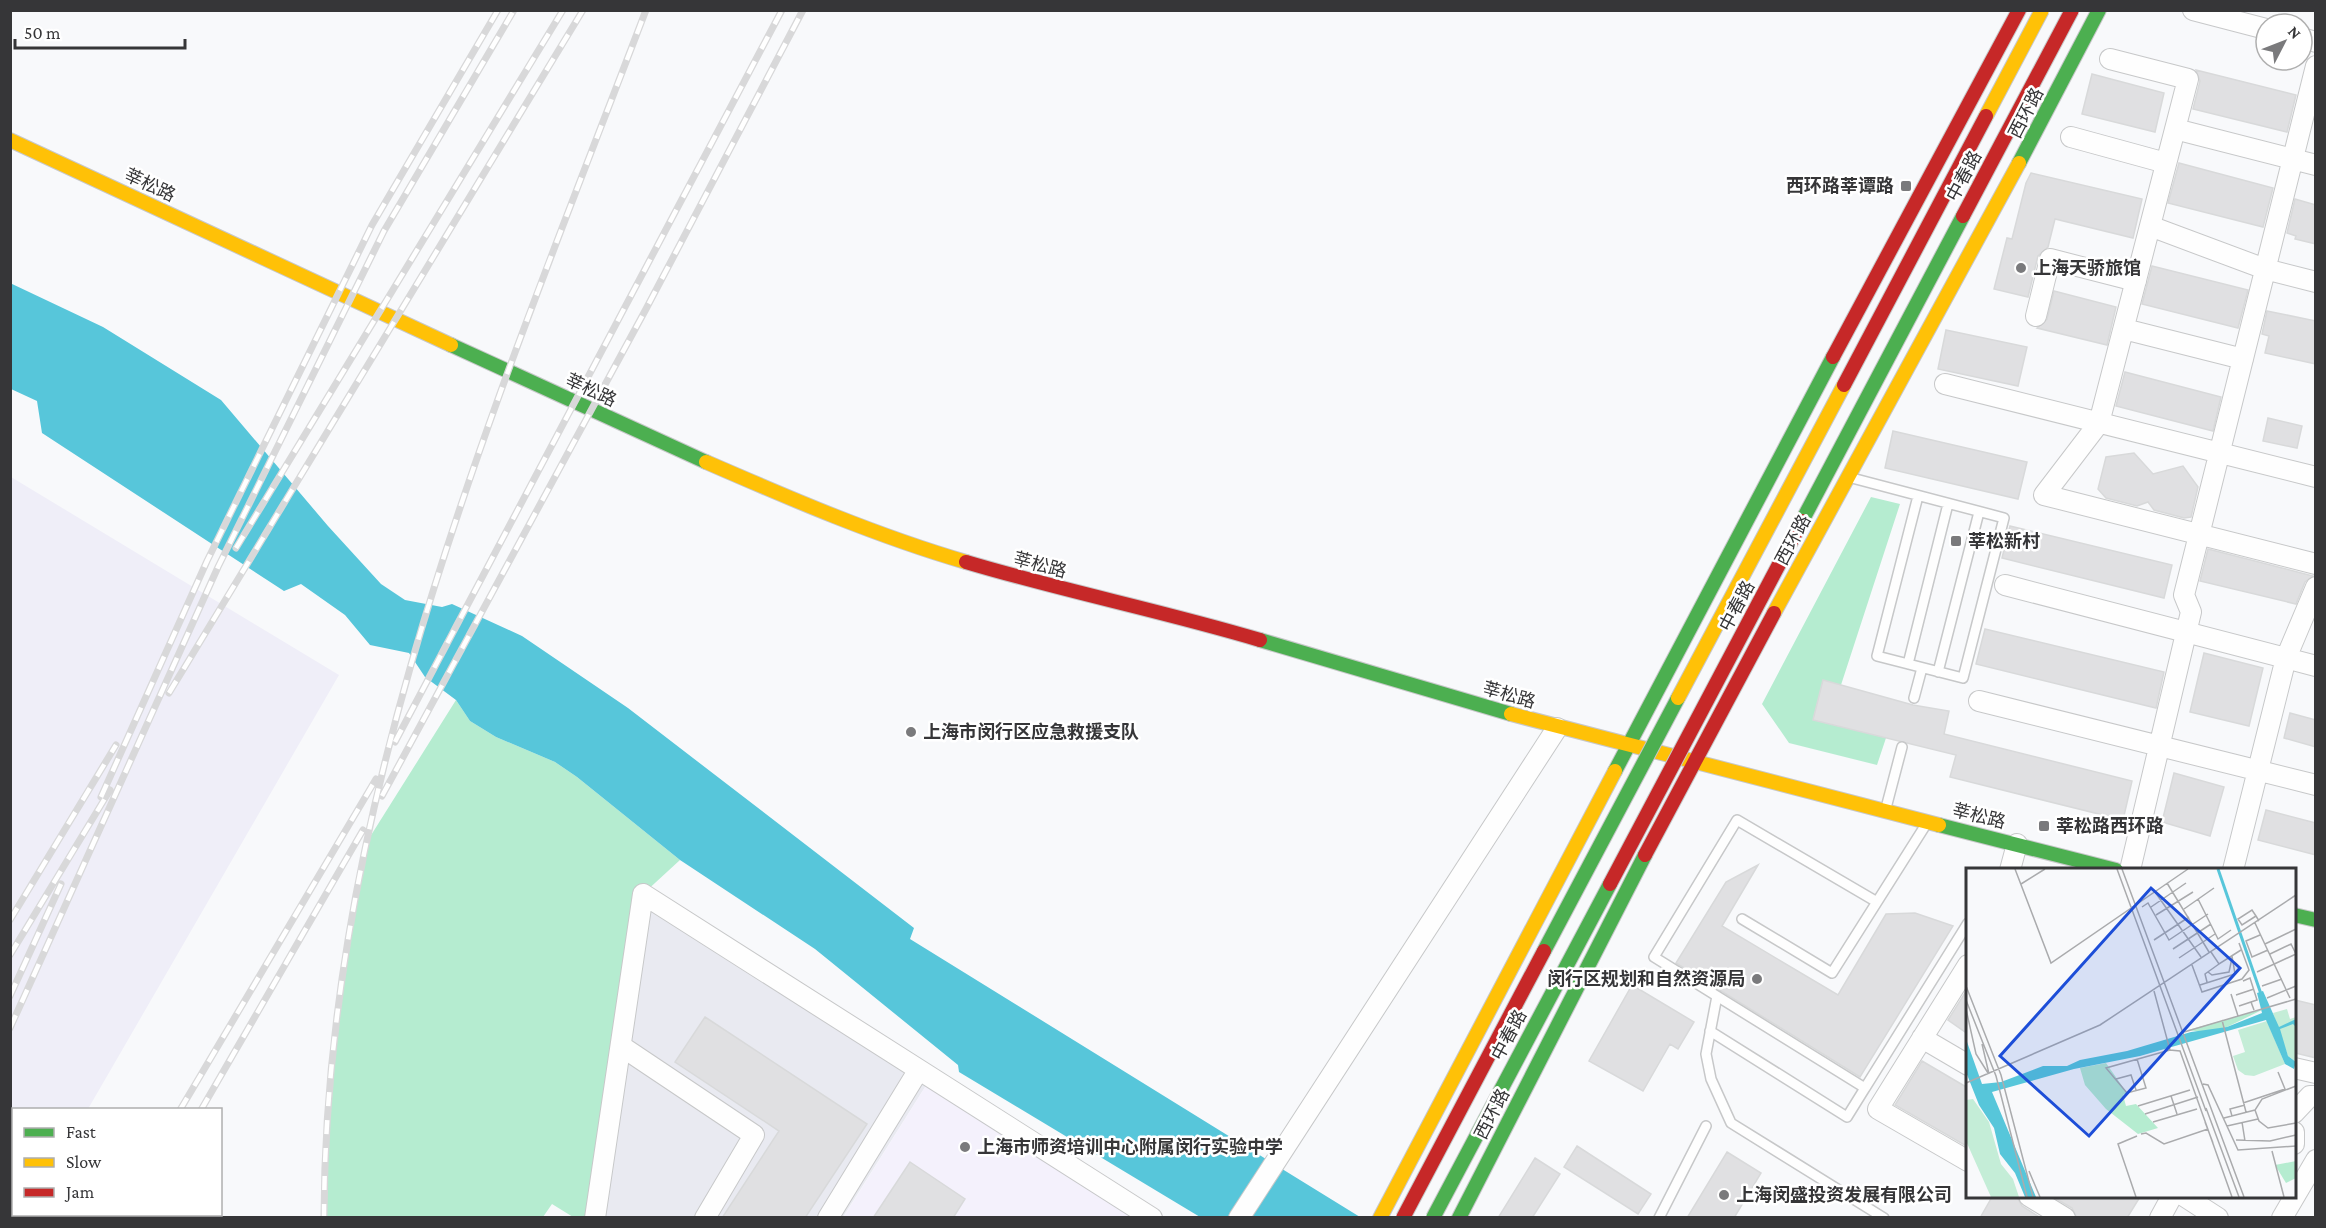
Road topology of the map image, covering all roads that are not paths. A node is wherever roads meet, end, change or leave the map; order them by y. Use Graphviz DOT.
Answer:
graph roads {
  1 [pos="2019,10"];
  2 [pos="2042,10"];
  3 [pos="2072,10"];
  4 [pos="2099,10"];
  5 [pos="2193,10"];
  6 [pos="2254,26"];
  7 [pos="2110,59"];
  8 [pos="2316,66"];
  9 [pos="2175,129"];
  10 [pos="2071,136"];
  11 [pos="10,140"];
  12 [pos="2292,159"];
  13 [pos="2166,163"];
  14 [pos="2316,165"];
  15 [pos="2150,226"];
  16 [pos="2265,269"];
  17 [pos="2136,281"];
  18 [pos="2316,282"];
  19 [pos="2036,316"];
  20 [pos="2124,329"];
  21 [pos="2243,358"];
  22 [pos="1945,384"];
  23 [pos="2099,423"];
  24 [pos="2219,453"];
  25 [pos="1847,477"];
  26 [pos="2316,477"];
  27 [pos="1918,496"];
  28 [pos="1948,504"];
  29 [pos="1979,512"];
  30 [pos="2199,535"];
  31 [pos="2316,564"];
  32 [pos="2005,585"];
  33 [pos="2316,587"];
  34 [pos="2186,632"];
  35 [pos="2286,658"];
  36 [pos="1908,664"];
  37 [pos="2316,666"];
  38 [pos="1922,668"];
  39 [pos="1938,672"];
  40 [pos="1914,698"];
  41 [pos="1979,701"];
  42 [pos="1557,728"];
  43 [pos="1628,746"];
  44 [pos="2159,746"];
  45 [pos="1902,747"];
  46 [pos="1694,762"];
  47 [pos="2258,770"];
  48 [pos="2316,785"];
  49 [pos="1886,810"];
  50 [pos="1928,821"];
  51 [pos="2017,844"];
  52 [pos="2002,868"];
  53 [pos="2011,868"];
  54 [pos="2108,868"];
  55 [pos="2130,868"];
  56 [pos="2234,868"];
  57 [pos="1877,902"];
  58 [pos="2296,915"];
  59 [pos="1742,919"];
  60 [pos="2316,920"];
  61 [pos="1966,926"];
  62 [pos="1966,968"];
  63 [pos="1717,996"];
  64 [pos="1710,1030"];
  65 [pos="1922,1038"];
  66 [pos="621,1046"];
  67 [pos="1966,1064"];
  68 [pos="2296,1068"];
  69 [pos="918,1071"];
  70 [pos="2316,1073"];
  71 [pos="1865,1088"];
  72 [pos="2316,1096"];
  73 [pos="2296,1112"];
  74 [pos="1706,1126"];
  75 [pos="1966,1160"];
  76 [pos="2316,1160"];
  77 [pos="2296,1194"];
  78 [pos="2031,1198"];
  79 [pos="2171,1198"];
  80 [pos="2186,1198"];
  81 [pos="2294,1198"];
  82 [pos="2210,1208"];
  83 [pos="595,1218"];
  84 [pos="705,1218"];
  85 [pos="828,1218"];
  86 [pos="1152,1218"];
  87 [pos="1239,1218"];
  88 [pos="1380,1218"];
  89 [pos="1404,1218"];
  90 [pos="1433,1218"];
  91 [pos="1459,1218"];
  92 [pos="1659,1218"];
  93 [pos="1884,1218"];
  94 [pos="2065,1218"];
  95 [pos="2160,1218"];
  96 [pos="2282,1218"];
  1 -- 43 [label="main road"];
  2 -- 89 [label="main road, 中春路, bridge"];
  3 -- 90 [label="main road, 中春路, bridge"];
  4 -- 25 [label="main road, 西环路"];
  5 -- 6 [label="street"];
  7 -- 9 [label="street"];
  8 -- 12 [label="street"];
  9 -- 12 [label="street"];
  9 -- 13 [label="street"];
  10 -- 13 [label="street"];
  11 -- 42 [label="main road, 莘松路"];
  12 -- 14 [label="street"];
  12 -- 16 [label="street"];
  13 -- 15 [label="street"];
  15 -- 16 [label="street"];
  15 -- 17 [label="street"];
  16 -- 18 [label="street"];
  16 -- 21 [label="street"];
  17 -- 19 [label="street"];
  17 -- 20 [label="street"];
  20 -- 21 [label="street"];
  20 -- 23 [label="street"];
  21 -- 24 [label="street"];
  22 -- 23 [label="street"];
  23 -- 24 [label="street"];
  23 -- 30 [label="street"];
  24 -- 26 [label="street"];
  24 -- 30 [label="street"];
  25 -- 27 [label="lane"];
  25 -- 46 [label="main road, 西环路"];
  27 -- 28 [label="lane"];
  27 -- 36 [label="lane"];
  28 -- 29 [label="lane"];
  28 -- 36 [label="lane"];
  29 -- 39 [label="lane"];
  29 -- 39 [label="lane"];
  30 -- 31 [label="street"];
  30 -- 34 [label="street"];
  32 -- 34 [label="street"];
  33 -- 35 [label="street"];
  34 -- 35 [label="street"];
  34 -- 44 [label="street"];
  35 -- 37 [label="street"];
  35 -- 47 [label="street"];
  36 -- 38 [label="lane"];
  38 -- 39 [label="lane"];
  38 -- 40 [label="lane"];
  41 -- 44 [label="street"];
  42 -- 43 [label="main road, 莘松路"];
  42 -- 87 [label="street"];
  43 -- 46 [label="main road, 莘松路"];
  43 -- 88 [label="main road"];
  44 -- 47 [label="street"];
  44 -- 55 [label="street"];
  45 -- 49 [label="lane"];
  46 -- 49 [label="main road, 莘松路"];
  46 -- 91 [label="main road, 西环路"];
  47 -- 48 [label="street"];
  47 -- 56 [label="street"];
  49 -- 50 [label="main road, 莘松路"];
  50 -- 51 [label="main road, 莘松路"];
  50 -- 57 [label="lane"];
  51 -- 52 [label="lane"];
  51 -- 53 [label="street"];
  51 -- 54 [label="main road, 莘松路"];
  57 -- 59 [label="lane"];
  57 -- 63 [label="lane"];
  58 -- 60 [label="main road"];
  61 -- 71 [label="lane"];
  62 -- 65 [label="street"];
  63 -- 64 [label="lane"];
  63 -- 71 [label="lane"];
  64 -- 71 [label="lane"];
  64 -- 93 [label="lane"];
  65 -- 67 [label="street"];
  65 -- 75 [label="street"];
  66 -- 69 [label="street"];
  66 -- 83 [label="street"];
  66 -- 84 [label="street"];
  68 -- 70 [label="street"];
  69 -- 85 [label="street"];
  69 -- 86 [label="street"];
  72 -- 73 [label="street"];
  74 -- 92 [label="lane"];
  76 -- 77 [label="street"];
  78 -- 94 [label="street"];
  79 -- 95 [label="street"];
  80 -- 82 [label="street"];
  81 -- 96 [label="street"];
}
